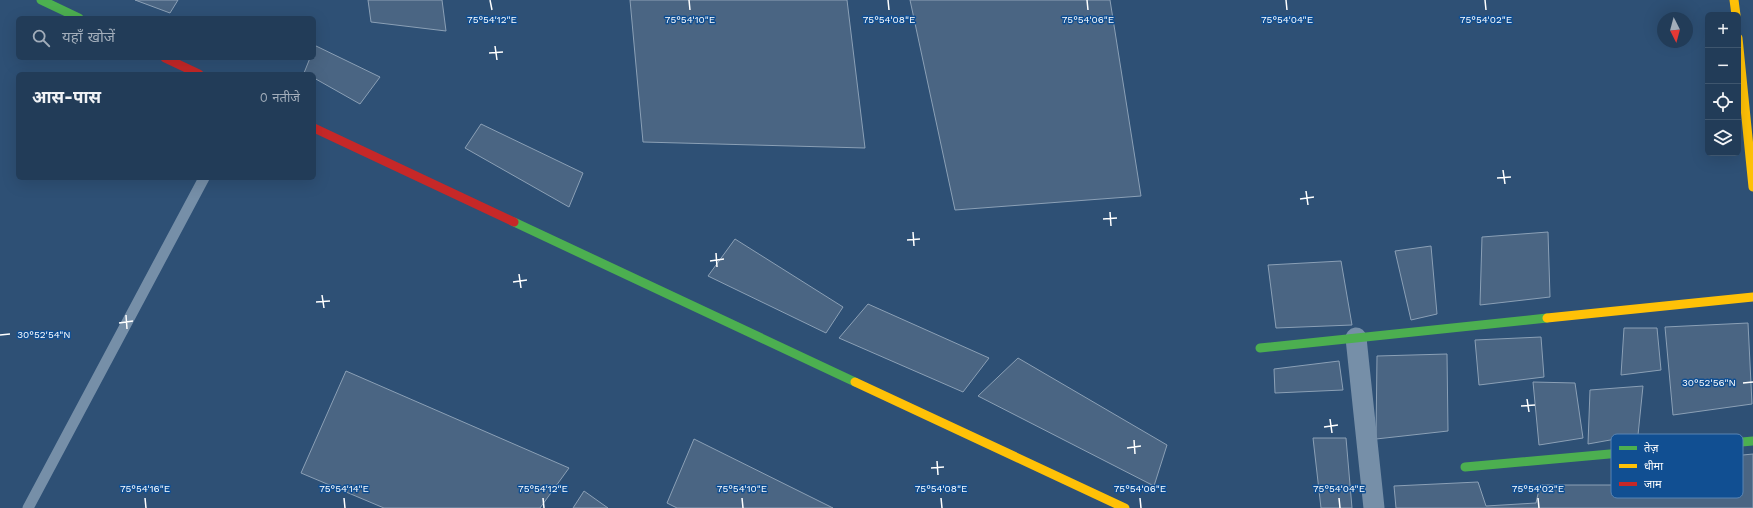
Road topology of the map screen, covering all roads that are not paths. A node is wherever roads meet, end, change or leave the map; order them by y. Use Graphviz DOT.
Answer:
graph roads {
  1 [pos="41,0"];
  2 [pos="1734,0"];
  3 [pos="1736,12"];
  4 [pos="75,16"];
  5 [pos="1739,48"];
  6 [pos="169,60"];
  7 [pos="195,72"];
  8 [pos="316,129"];
  9 [pos="203,180"];
  10 [pos="1753,186"];
  11 [pos="1753,298"];
  12 [pos="1356,338"];
  13 [pos="1260,348"];
  14 [pos="1753,441"];
  15 [pos="1743,442"];
  16 [pos="1611,454"];
  17 [pos="1465,467"];
  18 [pos="28,508"];
  19 [pos="1125,508"];
  20 [pos="1374,508"];
  1 -- 4 [label="street"];
  2 -- 3 [label="street"];
  5 -- 10 [label="street"];
  6 -- 7 [label="street"];
  8 -- 19 [label="street"];
  9 -- 18 [label="lane"];
  11 -- 12 [label="street"];
  12 -- 13 [label="street"];
  12 -- 20 [label="street"];
  14 -- 15 [label="street"];
  16 -- 17 [label="street"];
}
